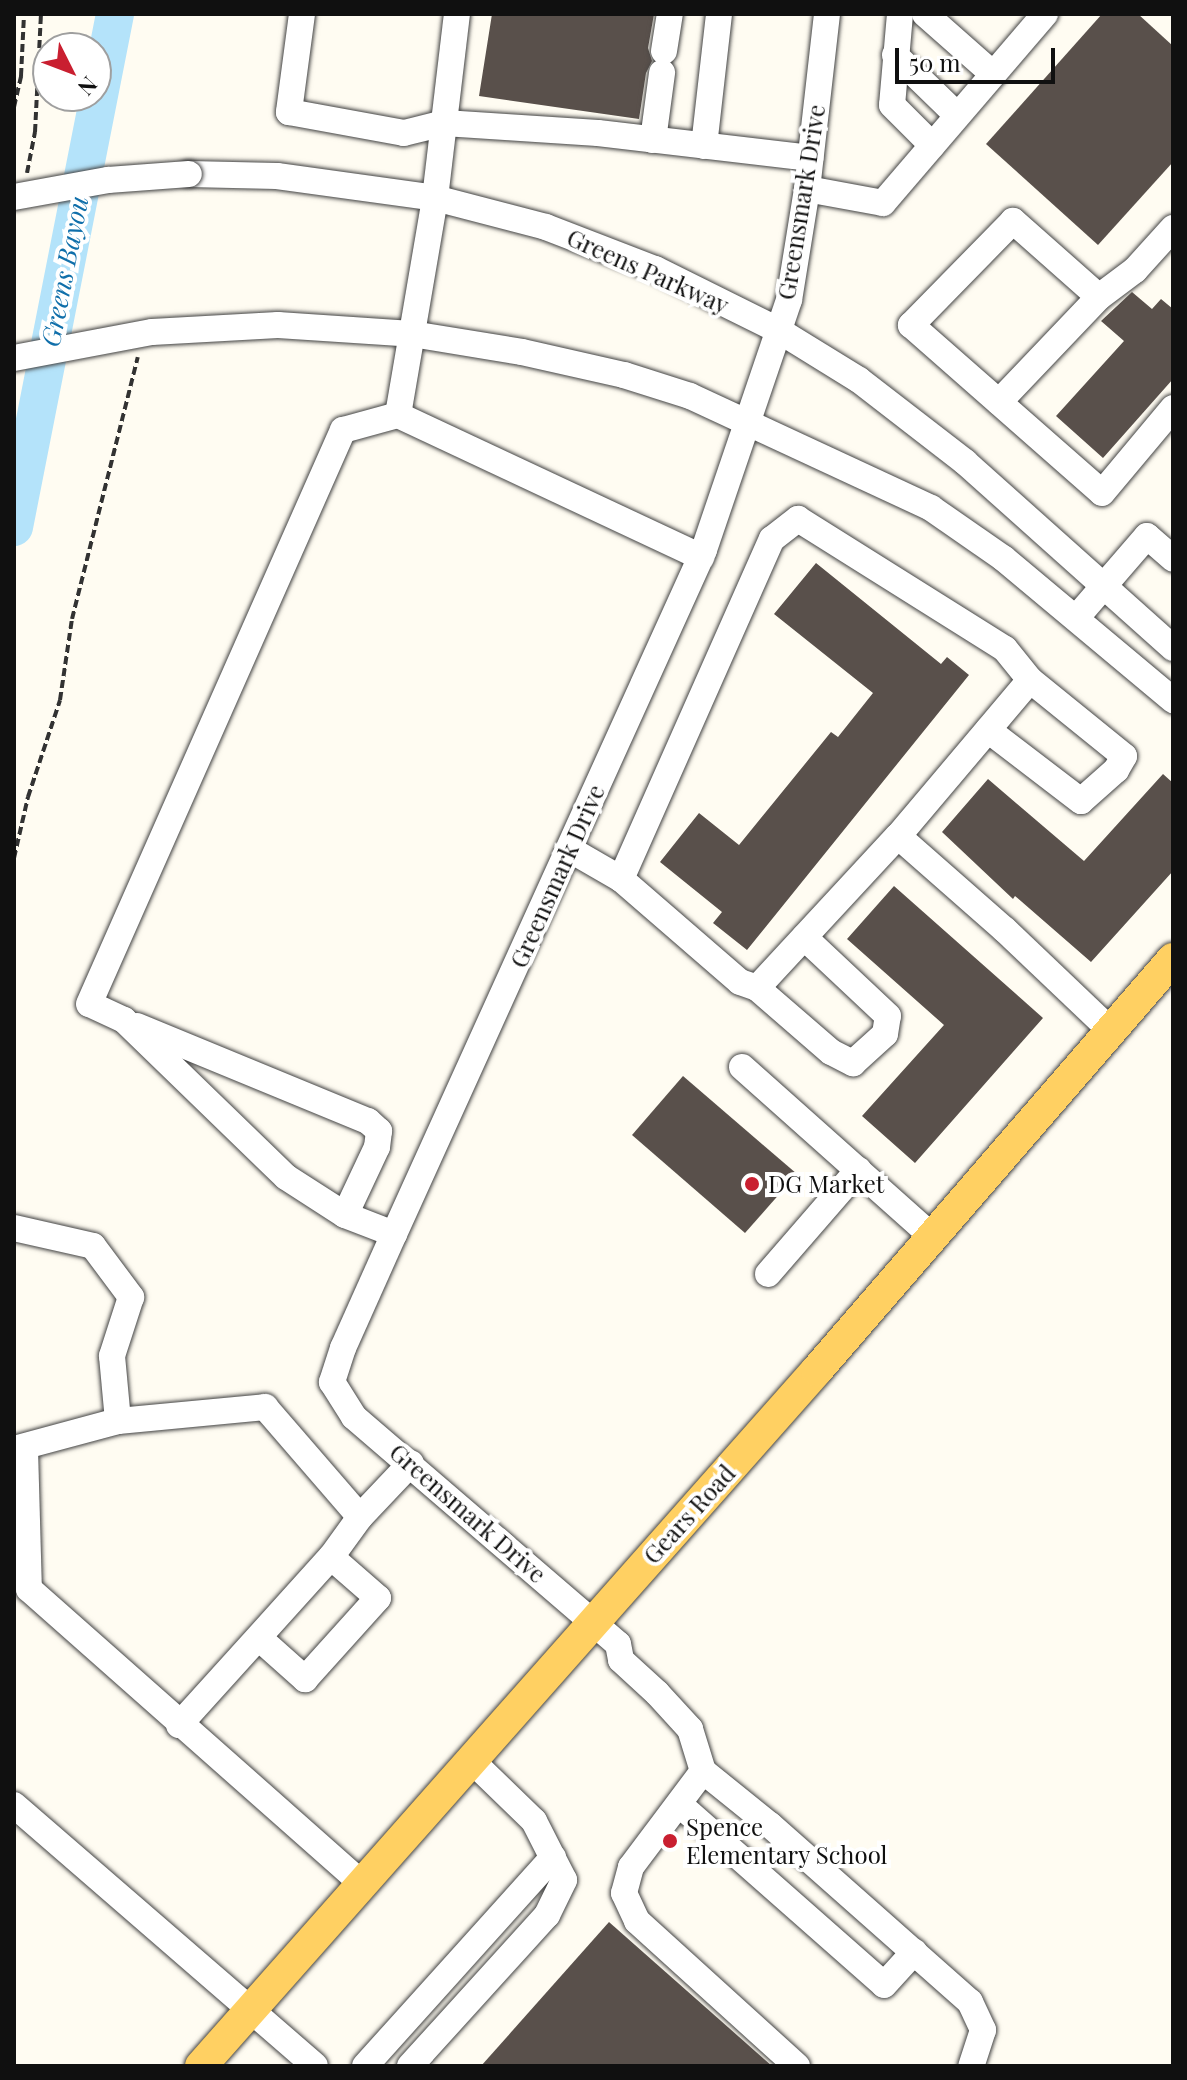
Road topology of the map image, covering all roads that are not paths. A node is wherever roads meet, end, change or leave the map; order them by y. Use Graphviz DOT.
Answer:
graph roads {
  1 [pos="302,14"];
  2 [pos="457,14"];
  3 [pos="670,14"];
  4 [pos="719,14"];
  5 [pos="827,14"];
  6 [pos="900,14"];
  7 [pos="925,14"];
  8 [pos="1041,15"];
  9 [pos="895,55"];
  10 [pos="993,74"];
  11 [pos="957,115"];
  12 [pos="444,123"];
  13 [pos="653,140"];
  14 [pos="932,145"];
  15 [pos="704,146"];
  16 [pos="811,158"];
  17 [pos="20,188"];
  18 [pos="807,189"];
  19 [pos="435,198"];
  20 [pos="1173,228"];
  21 [pos="1099,297"];
  22 [pos="778,330"];
  23 [pos="412,334"];
  24 [pos="14,358"];
  25 [pos="999,402"];
  26 [pos="1173,408"];
  27 [pos="398,415"];
  28 [pos="747,422"];
  29 [pos="701,557"];
  30 [pos="1173,559"];
  31 [pos="1104,587"];
  32 [pos="1077,617"];
  33 [pos="1173,648"];
  34 [pos="1030,680"];
  35 [pos="1173,700"];
  36 [pos="988,730"];
  37 [pos="898,836"];
  38 [pos="569,849"];
  39 [pos="621,879"];
  40 [pos="804,937"];
  41 [pos="1171,967"];
  42 [pos="757,988"];
  43 [pos="124,1020"];
  44 [pos="1110,1030"];
  45 [pos="742,1067"];
  46 [pos="858,1170"];
  47 [pos="345,1215"];
  48 [pos="14,1228"];
  49 [pos="394,1234"];
  50 [pos="932,1236"];
  51 [pos="768,1274"];
  52 [pos="118,1421"];
  53 [pos="20,1449"];
  54 [pos="411,1463"];
  55 [pos="360,1517"];
  56 [pos="331,1557"];
  57 [pos="593,1622"];
  58 [pos="259,1638"];
  59 [pos="179,1725"];
  60 [pos="471,1760"];
  61 [pos="703,1771"];
  62 [pos="679,1804"];
  63 [pos="14,1805"];
  64 [pos="553,1857"];
  65 [pos="362,1884"];
  66 [pos="914,1952"];
  67 [pos="252,2009"];
  68 [pos="201,2066"];
  69 [pos="315,2066"];
  70 [pos="365,2066"];
  71 [pos="410,2066"];
  72 [pos="797,2066"];
  73 [pos="971,2066"];
  1 -- 12 [label="street"];
  2 -- 12 [label="street"];
  3 -- 13 [label="street"];
  4 -- 15 [label="street"];
  5 -- 16 [label="street, Greensmark Drive"];
  6 -- 9 [label="street"];
  7 -- 10 [label="street"];
  8 -- 10 [label="street"];
  9 -- 11 [label="street"];
  9 -- 14 [label="street"];
  10 -- 11 [label="street"];
  11 -- 14 [label="street"];
  12 -- 13 [label="street"];
  12 -- 19 [label="street"];
  13 -- 15 [label="street"];
  14 -- 18 [label="street"];
  15 -- 16 [label="street"];
  16 -- 18 [label="street, Greensmark Drive"];
  17 -- 19 [label="street, Greens Parkway, bridge"];
  18 -- 22 [label="street, Greensmark Drive"];
  19 -- 22 [label="street, Greens Parkway"];
  19 -- 23 [label="street"];
  20 -- 21 [label="street"];
  21 -- 25 [label="street"];
  21 -- 25 [label="street"];
  22 -- 28 [label="street, Greensmark Drive"];
  22 -- 31 [label="street, Greens Parkway"];
  23 -- 24 [label="street"];
  23 -- 27 [label="street"];
  23 -- 28 [label="street"];
  25 -- 26 [label="street"];
  27 -- 29 [label="street"];
  27 -- 43 [label="street"];
  28 -- 29 [label="street, Greensmark Drive"];
  28 -- 32 [label="street"];
  29 -- 38 [label="street, Greensmark Drive"];
  30 -- 31 [label="street"];
  31 -- 32 [label="street"];
  31 -- 33 [label="street, Greens Parkway"];
  32 -- 35 [label="street"];
  34 -- 36 [label="street"];
  34 -- 36 [label="street"];
  34 -- 39 [label="street"];
  36 -- 37 [label="street"];
  37 -- 40 [label="street"];
  37 -- 44 [label="street"];
  38 -- 39 [label="street"];
  38 -- 49 [label="street, Greensmark Drive"];
  39 -- 42 [label="street"];
  40 -- 42 [label="street"];
  40 -- 42 [label="street"];
  41 -- 44 [label="main road, Gears Road"];
  43 -- 47 [label="street"];
  43 -- 47 [label="street"];
  44 -- 50 [label="main road, Gears Road"];
  45 -- 46 [label="street"];
  46 -- 50 [label="street"];
  46 -- 51 [label="street"];
  47 -- 49 [label="street"];
  48 -- 52 [label="street"];
  49 -- 54 [label="street, Greensmark Drive"];
  50 -- 57 [label="main road, Gears Road"];
  52 -- 53 [label="street"];
  52 -- 55 [label="street"];
  53 -- 59 [label="street"];
  54 -- 55 [label="street"];
  54 -- 57 [label="street, Greensmark Drive"];
  55 -- 56 [label="street"];
  56 -- 58 [label="street"];
  56 -- 58 [label="street"];
  57 -- 60 [label="main road, Gears Road"];
  57 -- 61 [label="street, Greensmark Drive"];
  58 -- 59 [label="street"];
  59 -- 65 [label="street"];
  60 -- 64 [label="street"];
  60 -- 65 [label="main road, Gears Road"];
  61 -- 62 [label="street"];
  61 -- 66 [label="street"];
  62 -- 66 [label="street"];
  62 -- 72 [label="street"];
  63 -- 67 [label="street"];
  64 -- 70 [label="street"];
  64 -- 71 [label="street"];
  65 -- 67 [label="main road, Gears Road"];
  66 -- 73 [label="street"];
  67 -- 68 [label="main road, Gears Road"];
  67 -- 69 [label="street"];
}
